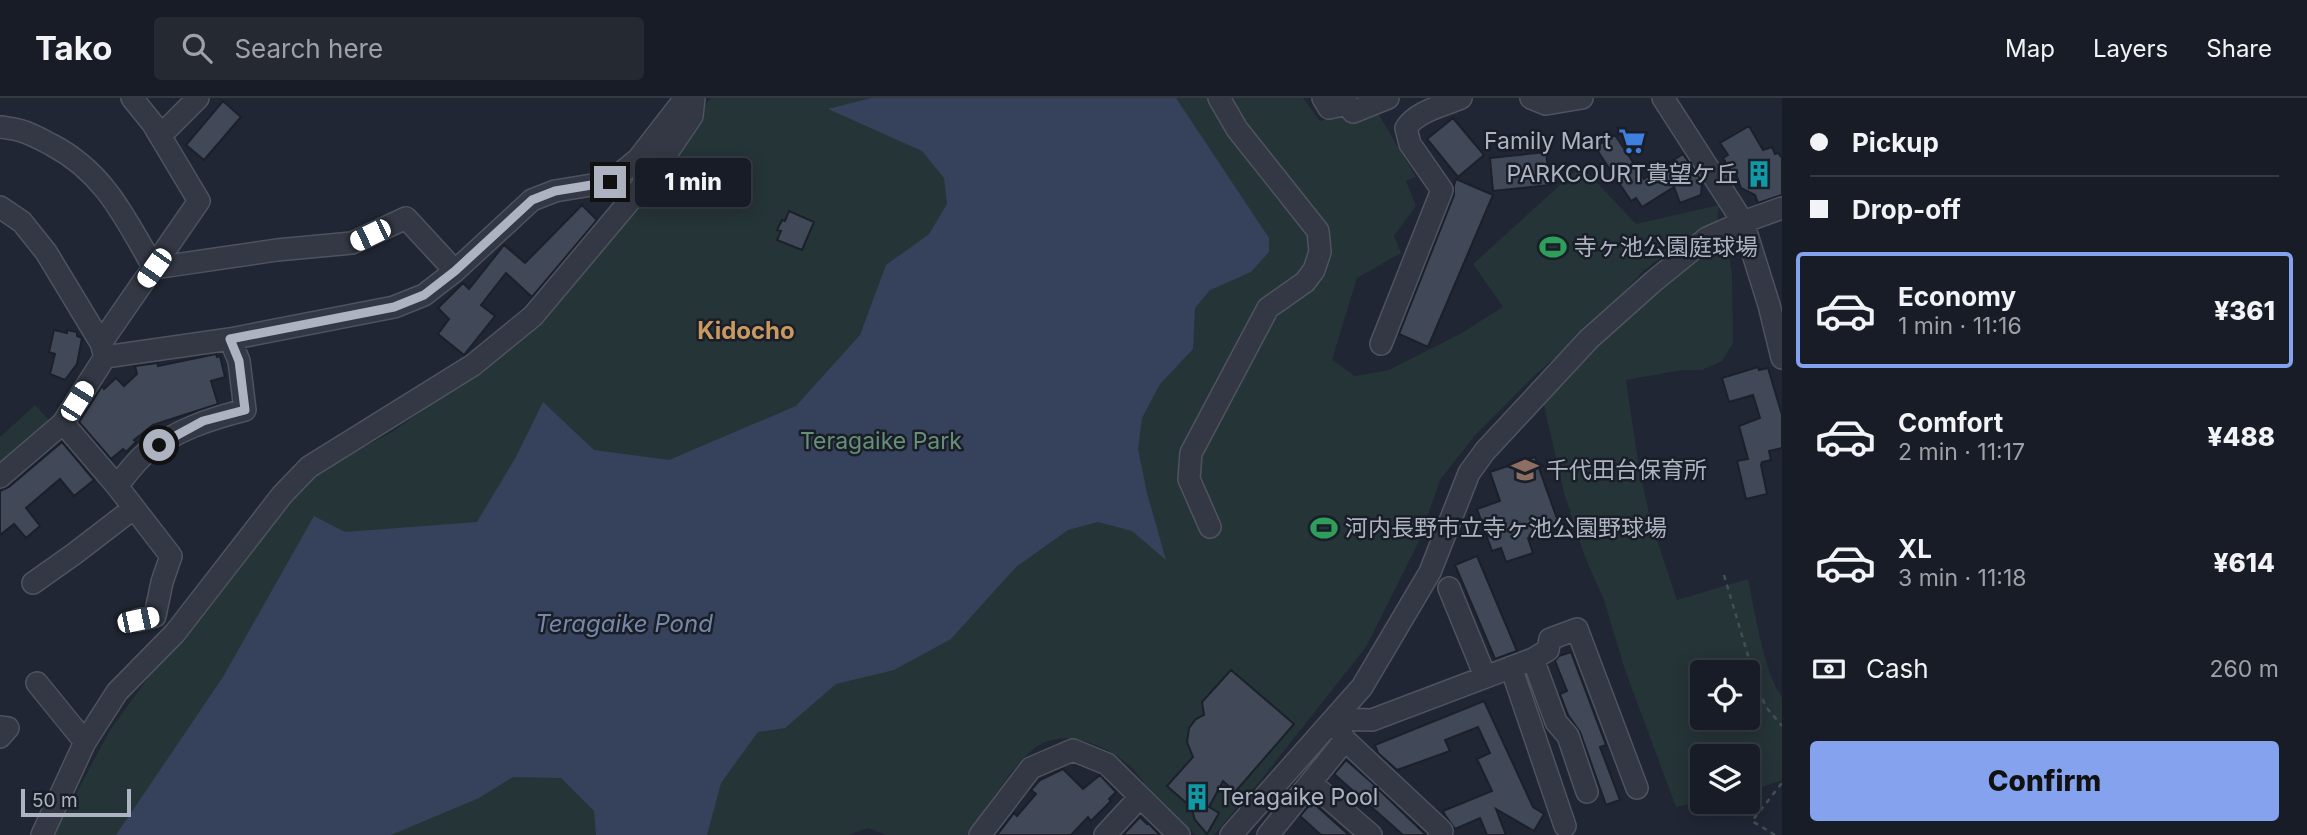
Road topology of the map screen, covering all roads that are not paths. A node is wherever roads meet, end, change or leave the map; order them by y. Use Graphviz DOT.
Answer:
graph roads {
  1 [pos="132,98"];
  2 [pos="198,98"];
  3 [pos="688,98"];
  4 [pos="694,98"];
  5 [pos="1219,98"];
  6 [pos="1322,98"];
  7 [pos="1461,98"];
  8 [pos="1531,98"];
  9 [pos="1582,98"];
  10 [pos="1663,98"];
  11 [pos="1378,100"];
  12 [pos="0,126"];
  13 [pos="160,136"];
  14 [pos="0,206"];
  15 [pos="1782,208"];
  16 [pos="1743,222"];
  17 [pos="154,268"];
  18 [pos="455,271"];
  19 [pos="230,339"];
  20 [pos="1381,344"];
  21 [pos="103,350"];
  22 [pos="1782,358"];
  23 [pos="63,423"];
  24 [pos="0,477"];
  25 [pos="117,486"];
  26 [pos="134,508"];
  27 [pos="1210,527"];
  28 [pos="33,583"];
  29 [pos="1449,588"];
  30 [pos="138,620"];
  31 [pos="1533,659"];
  32 [pos="1511,667"];
  33 [pos="1485,676"];
  34 [pos="37,683"];
  35 [pos="1334,719"];
  36 [pos="0,727"];
  37 [pos="0,737"];
  38 [pos="1345,740"];
  39 [pos="85,742"];
  40 [pos="1311,783"];
  41 [pos="1637,788"];
  42 [pos="1587,792"];
  43 [pos="1140,797"];
  44 [pos="1565,826"];
  45 [pos="1277,832"];
  46 [pos="42,835"];
  47 [pos="980,835"];
  48 [pos="1105,835"];
  49 [pos="1179,835"];
  50 [pos="1231,835"];
  51 [pos="1371,835"];
  52 [pos="1439,835"];
  1 -- 13 [label="street"];
  2 -- 13 [label="street"];
  3 -- 18 [label="street"];
  4 -- 39 [label="street"];
  5 -- 27 [label="street"];
  6 -- 11 [label="street"];
  7 -- 20 [label="street"];
  8 -- 9 [label="street"];
  10 -- 16 [label="street"];
  12 -- 17 [label="street"];
  13 -- 17 [label="street"];
  14 -- 21 [label="street"];
  15 -- 16 [label="street"];
  16 -- 22 [label="street"];
  16 -- 35 [label="street"];
  17 -- 18 [label="street"];
  17 -- 21 [label="street"];
  18 -- 19 [label="street"];
  19 -- 21 [label="street"];
  19 -- 25 [label="street"];
  21 -- 23 [label="street"];
  23 -- 24 [label="street"];
  23 -- 25 [label="street"];
  25 -- 26 [label="street"];
  26 -- 28 [label="street"];
  26 -- 30 [label="street"];
  29 -- 33 [label="street"];
  31 -- 32 [label="street"];
  31 -- 41 [label="street"];
  31 -- 42 [label="street"];
  32 -- 33 [label="street"];
  32 -- 44 [label="street"];
  33 -- 35 [label="street"];
  34 -- 39 [label="street"];
  35 -- 38 [label="street"];
  35 -- 50 [label="street"];
  36 -- 37 [label="street"];
  38 -- 40 [label="street"];
  38 -- 52 [label="street"];
  39 -- 46 [label="street"];
  40 -- 45 [label="street"];
  40 -- 51 [label="street"];
  43 -- 47 [label="street"];
  43 -- 48 [label="street"];
  43 -- 49 [label="street"];
}
